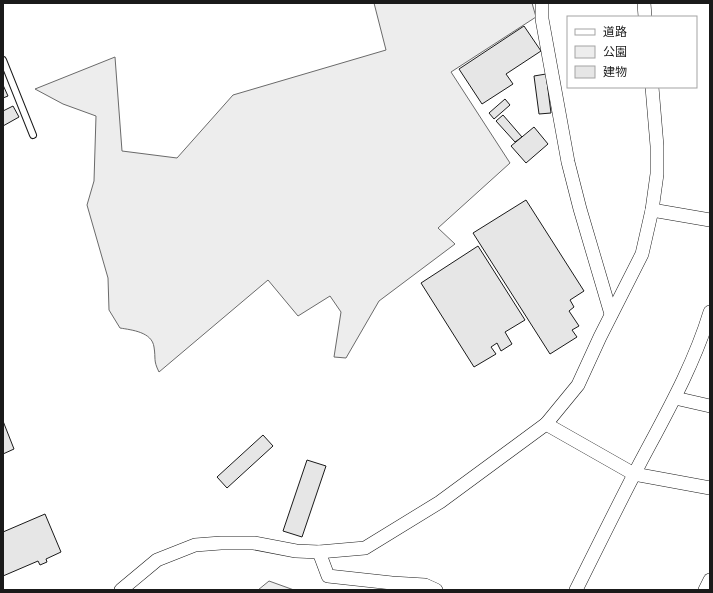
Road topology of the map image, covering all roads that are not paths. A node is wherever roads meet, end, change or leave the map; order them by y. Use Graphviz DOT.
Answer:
graph roads {
  1 [pos="542,3"];
  2 [pos="644,3"];
  3 [pos="645,16"];
  4 [pos="3,60"];
  5 [pos="652,88"];
  6 [pos="33,135"];
  7 [pos="652,210"];
  8 [pos="710,220"];
  9 [pos="710,312"];
  10 [pos="611,314"];
  11 [pos="675,398"];
  12 [pos="710,406"];
  13 [pos="546,424"];
  14 [pos="634,474"];
  15 [pos="710,488"];
  16 [pos="319,552"];
  17 [pos="710,580"];
  18 [pos="121,590"];
  19 [pos="436,590"];
  20 [pos="576,590"];
  21 [pos="705,590"];
  1 -- 10 [label="street"];
  2 -- 3 [label="street"];
  4 -- 6 [label="lane"];
  5 -- 7 [label="street"];
  7 -- 8 [label="street"];
  7 -- 10 [label="street"];
  9 -- 11 [label="street"];
  10 -- 13 [label="street"];
  11 -- 12 [label="street"];
  11 -- 14 [label="street"];
  13 -- 14 [label="street"];
  13 -- 16 [label="street"];
  14 -- 15 [label="street"];
  14 -- 20 [label="street"];
  16 -- 18 [label="street"];
  16 -- 19 [label="street"];
  17 -- 21 [label="street"];
}
